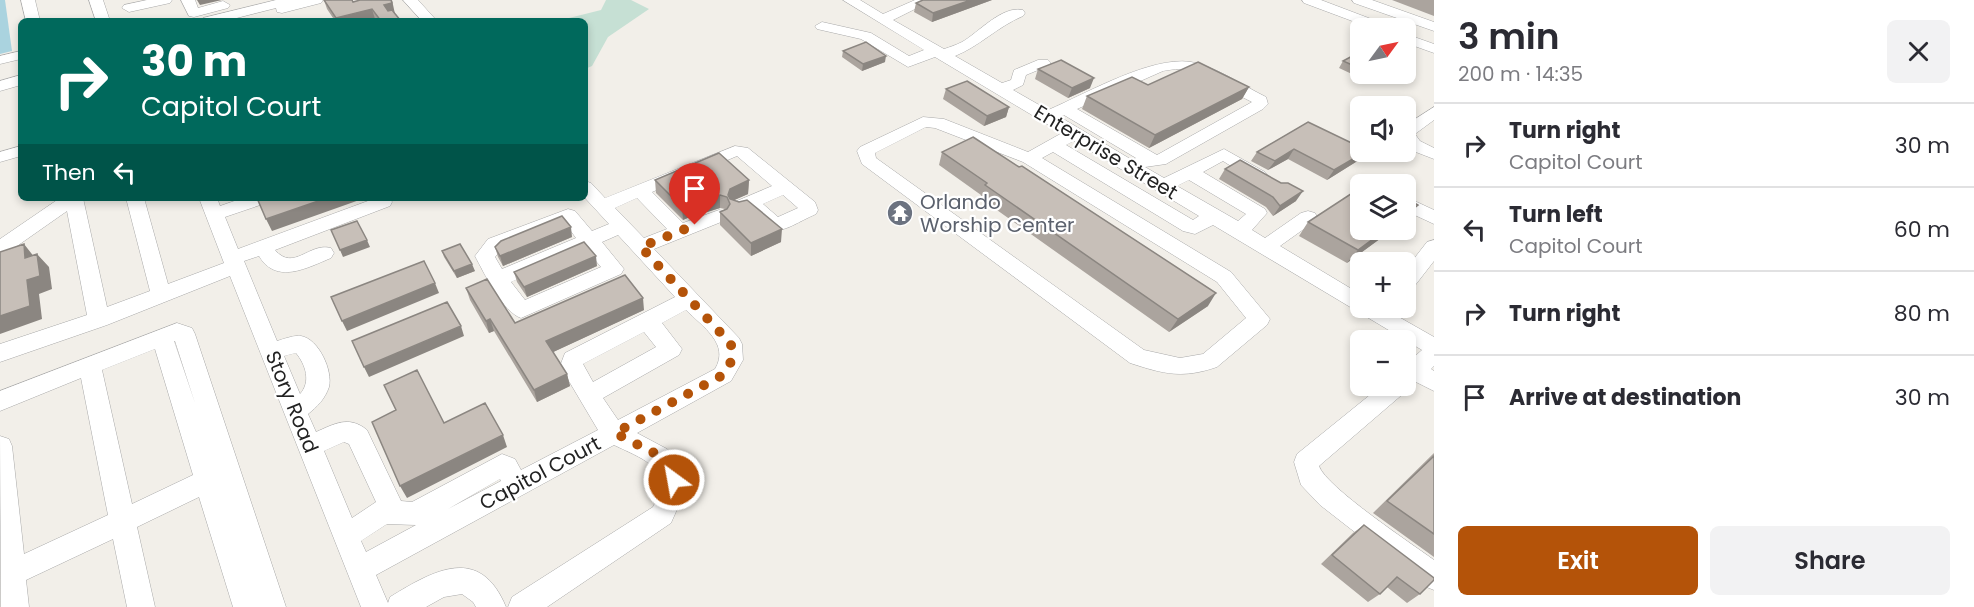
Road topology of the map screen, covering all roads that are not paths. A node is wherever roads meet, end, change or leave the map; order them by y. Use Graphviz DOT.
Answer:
graph roads {
  1 [pos="28,0"];
  2 [pos="96,0"];
  3 [pos="165,0"];
  4 [pos="188,0"];
  5 [pos="293,0"];
  6 [pos="316,0"];
  7 [pos="410,0"];
  8 [pos="926,0"];
  9 [pos="1309,0"];
  10 [pos="1358,0"];
  11 [pos="861,2"];
  12 [pos="130,10"];
  13 [pos="1337,11"];
  14 [pos="1018,13"];
  15 [pos="239,17"];
  16 [pos="32,18"];
  17 [pos="102,18"];
  18 [pos="427,18"];
  19 [pos="1356,18"];
  20 [pos="883,19"];
  21 [pos="822,26"];
  22 [pos="1434,27"];
  23 [pos="1416,42"];
  24 [pos="1434,49"];
  25 [pos="940,53"];
  26 [pos="18,56"];
  27 [pos="0,60"];
  28 [pos="1043,63"];
  29 [pos="18,81"];
  30 [pos="0,86"];
  31 [pos="1001,89"];
  32 [pos="1063,103"];
  33 [pos="1434,112"];
  34 [pos="1041,113"];
  35 [pos="1416,126"];
  36 [pos="1075,133"];
  37 [pos="1054,145"];
  38 [pos="1416,146"];
  39 [pos="18,152"];
  40 [pos="1434,154"];
  41 [pos="0,157"];
  42 [pos="1029,158"];
  43 [pos="1153,160"];
  44 [pos="1132,167"];
  45 [pos="1189,171"];
  46 [pos="1272,182"];
  47 [pos="1163,186"];
  48 [pos="649,187"];
  49 [pos="785,187"];
  50 [pos="588,190"];
  51 [pos="69,201"];
  52 [pos="74,201"];
  53 [pos="136,201"];
  54 [pos="242,201"];
  55 [pos="383,202"];
  56 [pos="212,206"];
  57 [pos="602,206"];
  58 [pos="1416,208"];
  59 [pos="718,216"];
  60 [pos="1213,216"];
  61 [pos="1308,217"];
  62 [pos="1434,218"];
  63 [pos="621,226"];
  64 [pos="688,228"];
  65 [pos="1239,231"];
  66 [pos="590,240"];
  67 [pos="263,246"];
  68 [pos="641,247"];
  69 [pos="1266,247"];
  70 [pos="0,248"];
  71 [pos="1434,248"];
  72 [pos="324,253"];
  73 [pos="234,262"];
  74 [pos="1416,270"];
  75 [pos="498,279"];
  76 [pos="161,295"];
  77 [pos="1350,297"];
  78 [pos="689,299"];
  79 [pos="1389,318"];
  80 [pos="99,319"];
  81 [pos="648,320"];
  82 [pos="162,337"];
  83 [pos="1434,347"];
  84 [pos="271,351"];
  85 [pos="0,353"];
  86 [pos="1434,353"];
  87 [pos="90,365"];
  88 [pos="1416,369"];
  89 [pos="1416,380"];
  90 [pos="1434,382"];
  91 [pos="589,395"];
  92 [pos="1384,396"];
  93 [pos="0,400"];
  94 [pos="295,410"];
  95 [pos="615,433"];
  96 [pos="0,446"];
  97 [pos="310,446"];
  98 [pos="207,481"];
  99 [pos="517,486"];
  100 [pos="384,512"];
  101 [pos="123,521"];
  102 [pos="347,535"];
  103 [pos="361,569"];
  104 [pos="6,576"];
  105 [pos="1434,577"];
  106 [pos="15,607"];
  107 [pos="141,607"];
  108 [pos="247,607"];
  109 [pos="272,607"];
  110 [pos="375,607"];
  111 [pos="400,607"];
  112 [pos="492,607"];
  113 [pos="522,607"];
  1 -- 16 [label="street"];
  2 -- 17 [label="street"];
  3 -- 12 [label="street"];
  4 -- 15 [label="street"];
  5 -- 15 [label="street"];
  6 -- 15 [label="street"];
  7 -- 18 [label="street"];
  8 -- 20 [label="street"];
  9 -- 13 [label="street"];
  10 -- 13 [label="street"];
  10 -- 22 [label="street"];
  11 -- 20 [label="street, Enterprise Street"];
  13 -- 19 [label="street"];
  14 -- 25 [label="street"];
  20 -- 25 [label="street, Enterprise Street"];
  21 -- 25 [label="street"];
  23 -- 24 [label="street"];
  25 -- 31 [label="street, Enterprise Street"];
  26 -- 27 [label="street"];
  28 -- 31 [label="street"];
  29 -- 30 [label="street"];
  31 -- 34 [label="street, Enterprise Street"];
  32 -- 34 [label="street"];
  32 -- 43 [label="street"];
  32 -- 43 [label="street"];
  33 -- 35 [label="street"];
  34 -- 36 [label="street, Enterprise Street"];
  36 -- 37 [label="street"];
  36 -- 44 [label="street, Enterprise Street"];
  37 -- 42 [label="street"];
  37 -- 60 [label="street"];
  38 -- 40 [label="street"];
  39 -- 41 [label="street"];
  42 -- 42 [label="street"];
  43 -- 44 [label="street"];
  44 -- 47 [label="street, Enterprise Street"];
  45 -- 46 [label="street"];
  45 -- 47 [label="street"];
  45 -- 65 [label="street"];
  47 -- 60 [label="street, Enterprise Street"];
  48 -- 49 [label="street"];
  48 -- 57 [label="street"];
  48 -- 64 [label="street"];
  49 -- 49 [label="street"];
  50 -- 57 [label="street, Capitol Court"];
  51 -- 70 [label="street"];
  52 -- 80 [label="street"];
  53 -- 76 [label="street"];
  54 -- 56 [label="street"];
  55 -- 67 [label="street"];
  56 -- 73 [label="street, Story Road"];
  57 -- 63 [label="street, Capitol Court"];
  58 -- 62 [label="street"];
  59 -- 64 [label="street"];
  60 -- 65 [label="street, Enterprise Street"];
  61 -- 69 [label="street"];
  63 -- 66 [label="street"];
  63 -- 68 [label="street, Capitol Court"];
  64 -- 68 [label="street"];
  65 -- 69 [label="street, Enterprise Street"];
  66 -- 75 [label="street"];
  66 -- 75 [label="street"];
  66 -- 75 [label="street"];
  67 -- 72 [label="street"];
  67 -- 73 [label="street"];
  68 -- 78 [label="street, Capitol Court"];
  69 -- 77 [label="street, Enterprise Street"];
  71 -- 74 [label="street"];
  73 -- 76 [label="street"];
  73 -- 84 [label="street, Story Road"];
  76 -- 80 [label="street"];
  78 -- 81 [label="street"];
  78 -- 95 [label="street, Capitol Court"];
  79 -- 83 [label="street"];
  80 -- 85 [label="street"];
  81 -- 91 [label="street"];
  81 -- 91 [label="street"];
  82 -- 87 [label="street"];
  82 -- 98 [label="street"];
  82 -- 109 [label="street"];
  84 -- 94 [label="street, Story Road"];
  84 -- 94 [label="street"];
  86 -- 88 [label="street"];
  87 -- 93 [label="street"];
  87 -- 101 [label="street"];
  89 -- 90 [label="street"];
  91 -- 95 [label="street"];
  92 -- 105 [label="street"];
  94 -- 97 [label="street, Story Road"];
  95 -- 99 [label="street, Capitol Court"];
  95 -- 113 [label="street"];
  96 -- 104 [label="street"];
  97 -- 100 [label="street"];
  97 -- 102 [label="street, Story Road"];
  98 -- 101 [label="street"];
  98 -- 108 [label="street"];
  99 -- 100 [label="street"];
  99 -- 103 [label="street, Capitol Court"];
  100 -- 102 [label="street"];
  101 -- 104 [label="street"];
  101 -- 107 [label="street"];
  102 -- 103 [label="street, Story Road"];
  103 -- 110 [label="street, Story Road"];
  104 -- 106 [label="street"];
  111 -- 112 [label="street"];
}
